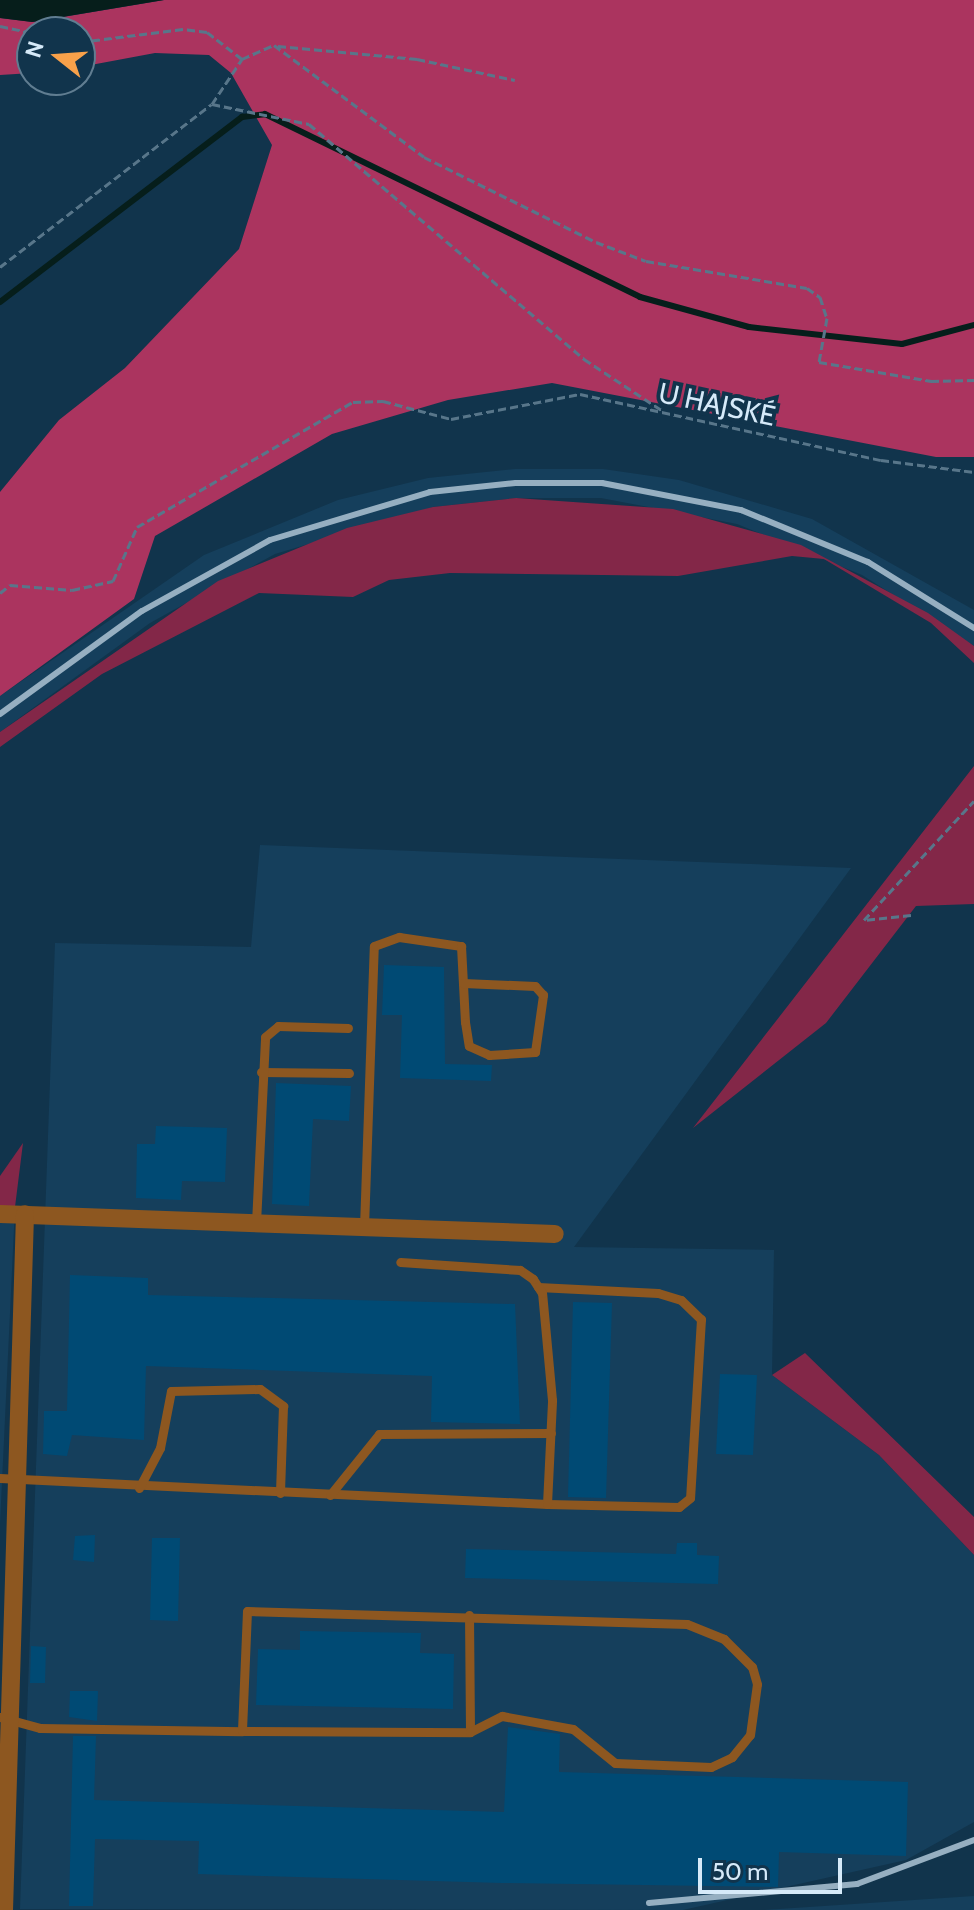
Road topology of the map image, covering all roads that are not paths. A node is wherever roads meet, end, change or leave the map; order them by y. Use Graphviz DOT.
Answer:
graph roads {
  1 [pos="463,983"];
  2 [pos="348,1028"];
  3 [pos="261,1072"];
  4 [pos="349,1073"];
  5 [pos="0,1214"];
  6 [pos="25,1214"];
  7 [pos="256,1223"];
  8 [pos="364,1227"];
  9 [pos="555,1234"];
  10 [pos="400,1262"];
  11 [pos="538,1287"];
  12 [pos="551,1433"];
  13 [pos="8,1478"];
  14 [pos="139,1488"];
  15 [pos="280,1493"];
  16 [pos="330,1495"];
  17 [pos="547,1504"];
  18 [pos="469,1615"];
  19 [pos="5,1718"];
  20 [pos="242,1731"];
  21 [pos="470,1732"];
  22 [pos="4,1786"];
  23 [pos="3,1870"];
  24 [pos="4,1910"];
  1 -- 1 [label="lane"];
  1 -- 8 [label="lane"];
  2 -- 3 [label="lane"];
  3 -- 4 [label="lane"];
  3 -- 7 [label="lane"];
  5 -- 6 [label="street"];
  6 -- 7 [label="street"];
  6 -- 13 [label="street"];
  7 -- 8 [label="street"];
  8 -- 9 [label="street"];
  10 -- 11 [label="lane"];
  11 -- 12 [label="lane"];
  11 -- 17 [label="lane"];
  12 -- 16 [label="lane"];
  12 -- 17 [label="lane"];
  13 -- 14 [label="lane"];
  13 -- 19 [label="street"];
  14 -- 15 [label="lane"];
  14 -- 15 [label="lane"];
  15 -- 16 [label="lane"];
  16 -- 17 [label="lane"];
  18 -- 20 [label="lane"];
  18 -- 21 [label="lane"];
  18 -- 21 [label="lane"];
  19 -- 20 [label="lane"];
  19 -- 22 [label="street"];
  20 -- 21 [label="lane"];
  22 -- 23 [label="street"];
  23 -- 24 [label="street"];
}
